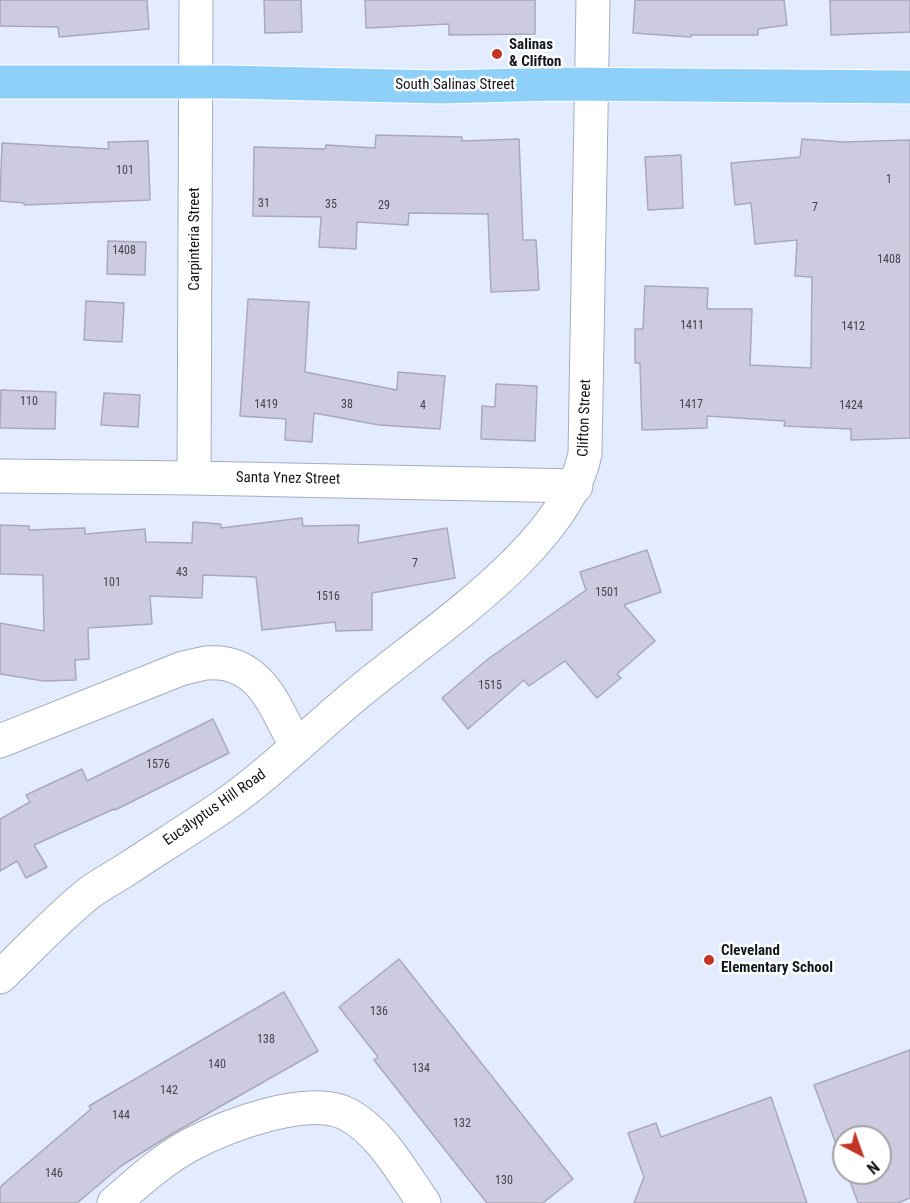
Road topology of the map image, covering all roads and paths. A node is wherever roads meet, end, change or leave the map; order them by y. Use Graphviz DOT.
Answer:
graph roads {
  1 [pos="196,0"];
  2 [pos="593,0"];
  3 [pos="0,82"];
  4 [pos="196,82"];
  5 [pos="591,85"];
  6 [pos="910,87"];
  7 [pos="0,476"];
  8 [pos="194,478"];
  9 [pos="576,486"];
  10 [pos="0,741"];
  11 [pos="296,746"];
  12 [pos="0,977"];
  13 [pos="114,1203"];
  14 [pos="424,1203"];
  1 -- 4 [label="street, Carpinteria Street"];
  2 -- 5 [label="street, Clifton Street"];
  3 -- 4 [label="main road, South Salinas Street"];
  4 -- 5 [label="main road, South Salinas Street"];
  4 -- 8 [label="street, Carpinteria Street"];
  5 -- 6 [label="main road, South Salinas Street"];
  5 -- 9 [label="street, Clifton Street"];
  7 -- 8 [label="street, Santa Ynez Street"];
  8 -- 9 [label="street, Santa Ynez Street"];
  9 -- 11 [label="street, Clifton Street"];
  10 -- 11 [label="street"];
  11 -- 12 [label="street, Eucalyptus Hill Road"];
  13 -- 14 [label="street"];
}
